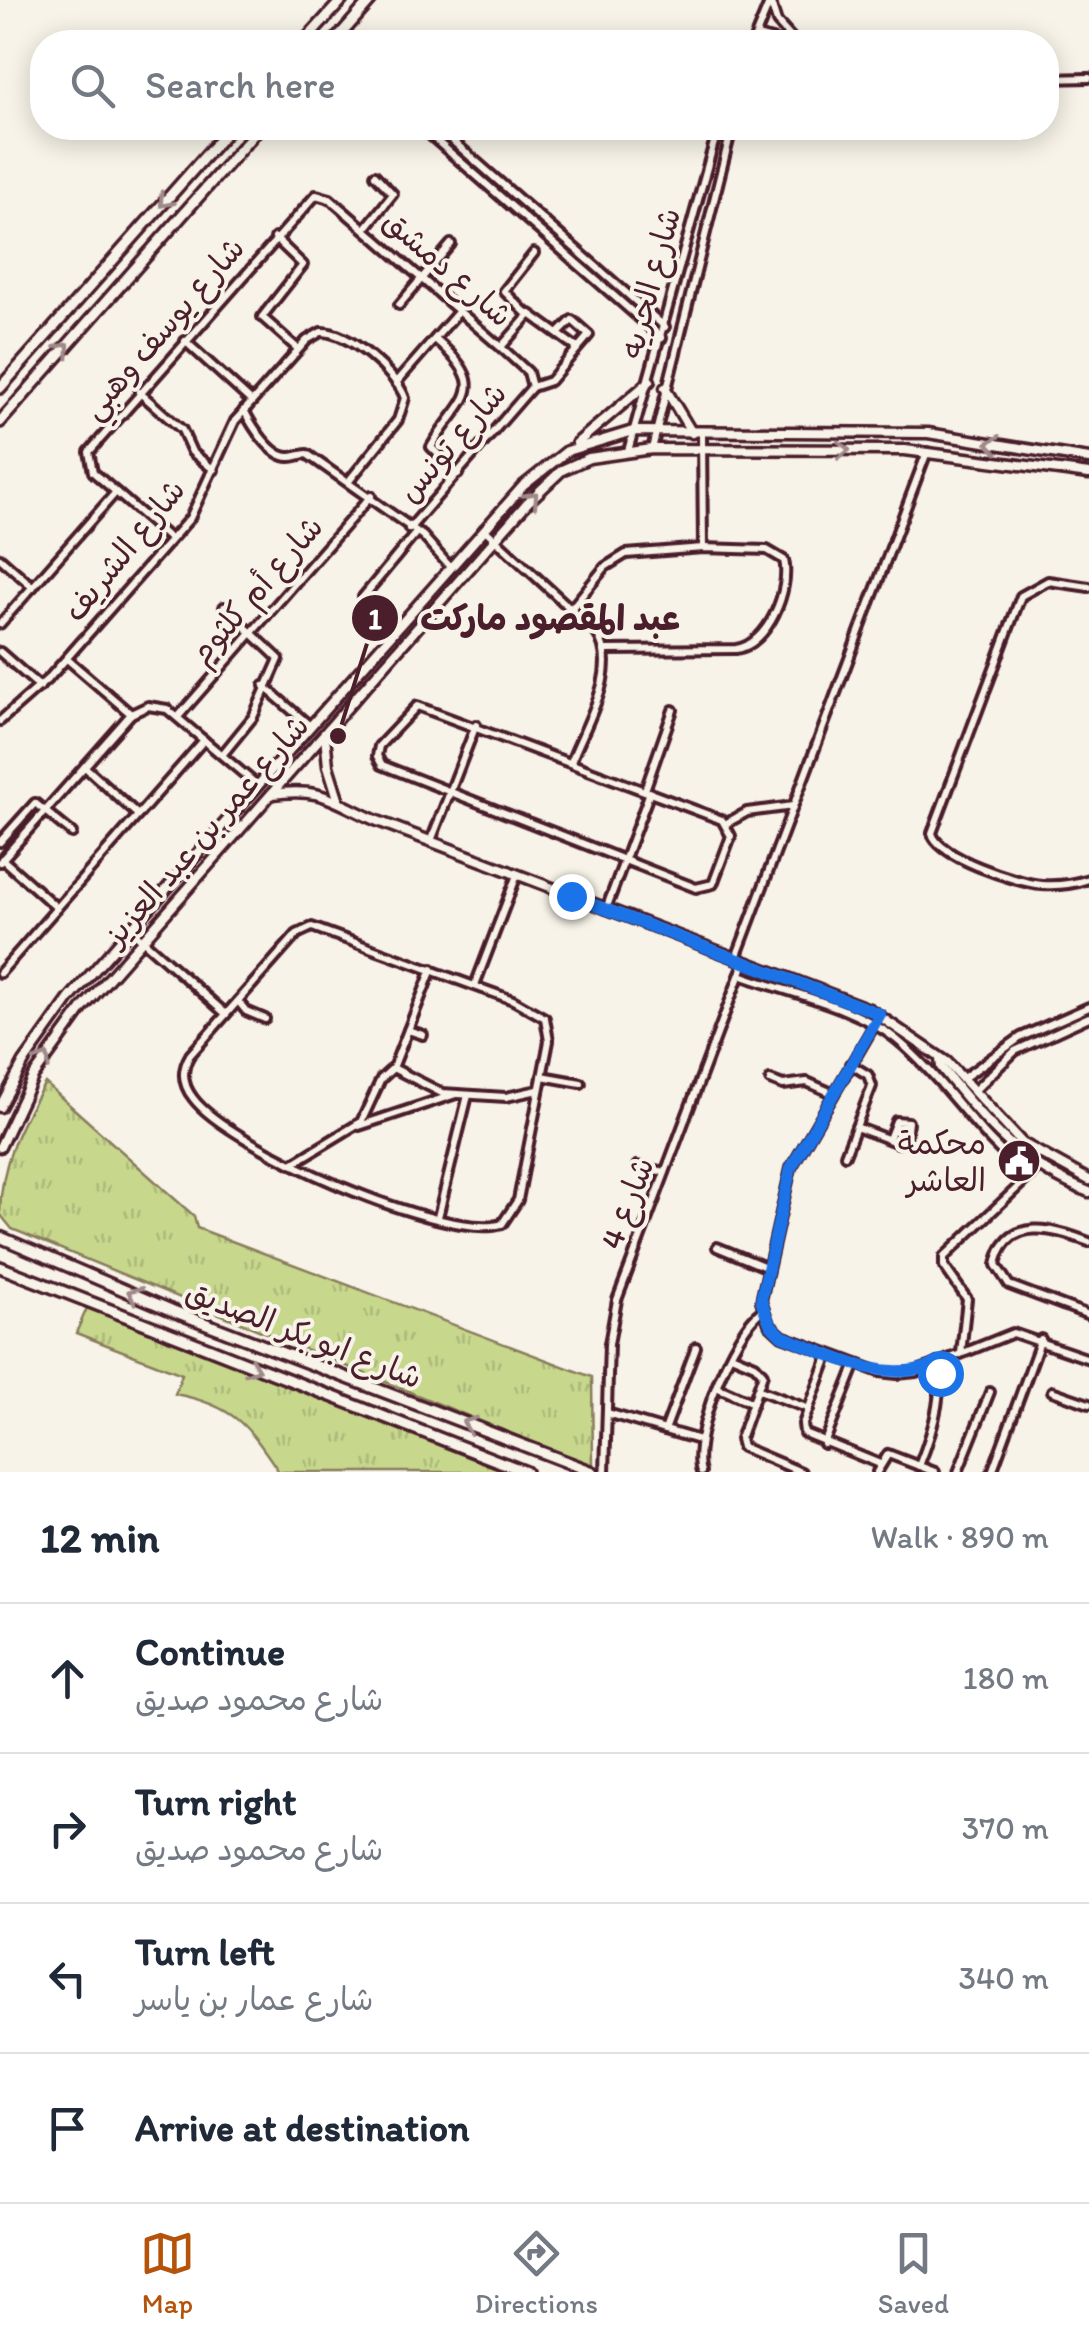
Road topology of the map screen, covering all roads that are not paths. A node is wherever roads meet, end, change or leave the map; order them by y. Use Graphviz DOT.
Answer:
graph roads {
  1 [pos="342,0"];
  2 [pos="371,0"];
  3 [pos="770,0"];
  4 [pos="315,30"];
  5 [pos="347,30"];
  6 [pos="759,30"];
  7 [pos="784,30"];
  8 [pos="1089,78"];
  9 [pos="1059,79"];
  10 [pos="219,140"];
  11 [pos="248,140"];
  12 [pos="436,140"];
  13 [pos="452,140"];
  14 [pos="715,140"];
  15 [pos="729,140"];
  16 [pos="208,152"];
  17 [pos="224,167"];
  18 [pos="375,175"];
  19 [pos="320,194"];
  20 [pos="365,228"];
  21 [pos="275,238"];
  22 [pos="451,244"];
  23 [pos="579,252"];
  24 [pos="534,254"];
  25 [pos="573,260"];
  26 [pos="598,268"];
  27 [pos="592,276"];
  28 [pos="421,278"];
  29 [pos="398,304"];
  30 [pos="459,311"];
  31 [pos="528,314"];
  32 [pos="665,327"];
  33 [pos="559,333"];
  34 [pos="662,338"];
  35 [pos="435,339"];
  36 [pos="185,341"];
  37 [pos="501,347"];
  38 [pos="578,348"];
  39 [pos="298,349"];
  40 [pos="650,381"];
  41 [pos="396,383"];
  42 [pos="532,387"];
  43 [pos="0,388"];
  44 [pos="665,388"];
  45 [pos="139,392"];
  46 [pos="251,401"];
  47 [pos="244,410"];
  48 [pos="0,422"];
  49 [pos="633,431"];
  50 [pos="656,431"];
  51 [pos="697,434"];
  52 [pos="652,449"];
  53 [pos="702,450"];
  54 [pos="567,451"];
  55 [pos="628,451"];
  56 [pos="927,452"];
  57 [pos="1089,459"];
  58 [pos="214,470"];
  59 [pos="458,474"];
  60 [pos="1089,474"];
  61 [pos="349,482"];
  62 [pos="116,492"];
  63 [pos="371,496"];
  64 [pos="484,529"];
  65 [pos="413,533"];
  66 [pos="170,539"];
  67 [pos="495,539"];
  68 [pos="703,548"];
  69 [pos="0,558"];
  70 [pos="450,567"];
  71 [pos="33,587"];
  72 [pos="1089,587"];
  73 [pos="224,608"];
  74 [pos="571,608"];
  75 [pos="0,624"];
  76 [pos="397,628"];
  77 [pos="253,632"];
  78 [pos="605,650"];
  79 [pos="0,652"];
  80 [pos="67,659"];
  81 [pos="264,686"];
  82 [pos="40,688"];
  83 [pos="673,710"];
  84 [pos="130,714"];
  85 [pos="178,717"];
  86 [pos="0,722"];
  87 [pos="476,725"];
  88 [pos="310,726"];
  89 [pos="325,732"];
  90 [pos="204,740"];
  91 [pos="222,755"];
  92 [pos="571,762"];
  93 [pos="85,766"];
  94 [pos="257,785"];
  95 [pos="648,791"];
  96 [pos="450,793"];
  97 [pos="271,794"];
  98 [pos="338,798"];
  99 [pos="56,799"];
  100 [pos="793,806"];
  101 [pos="64,807"];
  102 [pos="45,811"];
  103 [pos="138,815"];
  104 [pos="727,823"];
  105 [pos="72,834"];
  106 [pos="0,842"];
  107 [pos="431,842"];
  108 [pos="1,860"];
  109 [pos="624,860"];
  110 [pos="517,875"];
  111 [pos="1089,879"];
  112 [pos="57,908"];
  113 [pos="606,909"];
  114 [pos="130,929"];
  115 [pos="142,940"];
  116 [pos="740,961"];
  117 [pos="432,969"];
  118 [pos="0,973"];
  119 [pos="740,975"];
  120 [pos="475,985"];
  121 [pos="237,1000"];
  122 [pos="1089,1007"];
  123 [pos="226,1014"];
  124 [pos="880,1014"];
  125 [pos="1089,1017"];
  126 [pos="264,1020"];
  127 [pos="874,1024"];
  128 [pos="408,1030"];
  129 [pos="423,1035"];
  130 [pos="1012,1048"];
  131 [pos="940,1059"];
  132 [pos="850,1064"];
  133 [pos="393,1068"];
  134 [pos="542,1076"];
  135 [pos="962,1079"];
  136 [pos="770,1080"];
  137 [pos="580,1082"];
  138 [pos="539,1090"];
  139 [pos="973,1092"];
  140 [pos="832,1093"];
  141 [pos="458,1094"];
  142 [pos="468,1094"];
  143 [pos="0,1108"];
  144 [pos="998,1121"];
  145 [pos="856,1127"];
  146 [pos="353,1128"];
  147 [pos="989,1129"];
  148 [pos="889,1139"];
  149 [pos="0,1147"];
  150 [pos="845,1155"];
  151 [pos="292,1164"];
  152 [pos="637,1166"];
  153 [pos="1038,1168"];
  154 [pos="665,1172"];
  155 [pos="1030,1176"];
  156 [pos="1089,1180"];
  157 [pos="1089,1192"];
  158 [pos="438,1217"];
  159 [pos="0,1237"];
  160 [pos="1089,1242"];
  161 [pos="717,1247"];
  162 [pos="28,1250"];
  163 [pos="0,1267"];
  164 [pos="768,1268"];
  165 [pos="21,1273"];
  166 [pos="763,1310"];
  167 [pos="1089,1315"];
  168 [pos="1041,1339"];
  169 [pos="696,1347"];
  170 [pos="830,1354"];
  171 [pos="961,1354"];
  172 [pos="732,1355"];
  173 [pos="1089,1359"];
  174 [pos="856,1364"];
  175 [pos="937,1364"];
  176 [pos="719,1388"];
  177 [pos="759,1390"];
  178 [pos="1052,1390"];
  179 [pos="990,1392"];
  180 [pos="754,1403"];
  181 [pos="1089,1404"];
  182 [pos="808,1409"];
  183 [pos="607,1413"];
  184 [pos="665,1430"];
  185 [pos="699,1440"];
  186 [pos="824,1444"];
  187 [pos="907,1461"];
  188 [pos="920,1466"];
  189 [pos="878,1468"];
  190 [pos="526,1472"];
  191 [pos="593,1472"];
  192 [pos="605,1472"];
  193 [pos="701,1472"];
  194 [pos="800,1472"];
  195 [pos="902,1472"];
  196 [pos="935,1472"];
  197 [pos="958,1472"];
  198 [pos="992,1472"];
  1 -- 4 [label="main road"];
  2 -- 5 [label="main road"];
  3 -- 6 [label="street"];
  3 -- 7 [label="street"];
  8 -- 9 [label="street"];
  10 -- 16 [label="main road"];
  11 -- 17 [label="main road"];
  12 -- 25 [label="street"];
  13 -- 23 [label="street"];
  14 -- 32 [label="street, شارع الحريه"];
  15 -- 44 [label="street, شارع الحريه"];
  16 -- 17 [label="main road"];
  16 -- 43 [label="main road, one-way"];
  48 -- 17 [label="main road, one-way"];
  18 -- 20 [label="street"];
  19 -- 20 [label="street, شارع دمشق"];
  19 -- 21 [label="street, شارع يوسف وهبي"];
  20 -- 28 [label="street, شارع دمشق"];
  21 -- 36 [label="street, شارع يوسف وهبي"];
  21 -- 39 [label="street"];
  22 -- 28 [label="street"];
  23 -- 25 [label="street"];
  23 -- 26 [label="street"];
  24 -- 31 [label="street"];
  25 -- 27 [label="street"];
  26 -- 27 [label="street"];
  26 -- 32 [label="street"];
  27 -- 34 [label="street"];
  28 -- 29 [label="street"];
  28 -- 30 [label="street, شارع دمشق"];
  30 -- 35 [label="street"];
  30 -- 37 [label="street, شارع دمشق"];
  31 -- 33 [label="street, شارع الحريه"];
  31 -- 37 [label="street"];
  32 -- 34 [label="street, شارع الحريه"];
  33 -- 38 [label="street, شارع الحريه"];
  33 -- 38 [label="street"];
  34 -- 40 [label="street, شارع الحريه"];
  35 -- 41 [label="street"];
  35 -- 59 [label="street"];
  36 -- 45 [label="street, شارع يوسف وهبي"];
  36 -- 46 [label="street"];
  37 -- 42 [label="street, شارع دمشق"];
  38 -- 42 [label="street, شارع تونس"];
  39 -- 41 [label="street"];
  39 -- 46 [label="street, شارع الشريف"];
  40 -- 49 [label="street, شارع الحريه"];
  40 -- 54 [label="street"];
  41 -- 61 [label="street"];
  42 -- 59 [label="street, شارع تونس"];
  44 -- 50 [label="street, شارع الحريه"];
  44 -- 51 [label="street"];
  45 -- 58 [label="street"];
  45 -- 62 [label="street, شارع يوسف وهبي"];
  46 -- 47 [label="street, شارع الشريف"];
  47 -- 58 [label="street, شارع الشريف"];
  47 -- 61 [label="street"];
  49 -- 50 [label="street, شارع عمر بن عبد العزيز"];
  49 -- 54 [label="street, شارع عمر بن عبد العزيز"];
  49 -- 55 [label="street, شارع الحريه"];
  50 -- 51 [label="street, شارع عمر بن عبد العزيز"];
  50 -- 52 [label="street, شارع الحريه"];
  51 -- 53 [label="street"];
  57 -- 51 [label="street, شارع عمر بن عبد العزيز, one-way"];
  52 -- 53 [label="street, شارع عمر بن عبد العزيز"];
  52 -- 55 [label="street, شارع عمر بن عبد العزيز"];
  53 -- 56 [label="street, شارع عمر بن عبد العزيز, one-way"];
  53 -- 68 [label="street"];
  54 -- 64 [label="street, شارع عمر بن عبد العزيز"];
  67 -- 55 [label="street, شارع عمر بن عبد العزيز, one-way"];
  56 -- 60 [label="street, شارع عمر بن عبد العزيز"];
  56 -- 100 [label="street, شارع 4"];
  58 -- 66 [label="street, شارع الشريف"];
  59 -- 65 [label="street, شارع تونس"];
  61 -- 63 [label="street"];
  62 -- 66 [label="street, شارع يوسف وهبي"];
  62 -- 71 [label="street"];
  63 -- 65 [label="street"];
  63 -- 77 [label="street, شارع أم كلثوم"];
  64 -- 67 [label="street"];
  64 -- 70 [label="street, شارع عمر بن عبد العزيز"];
  65 -- 70 [label="street"];
  65 -- 76 [label="street, شارع تونس"];
  66 -- 80 [label="street, شارع الشريف"];
  67 -- 74 [label="street"];
  67 -- 89 [label="street, شارع عمر بن عبد العزيز"];
  68 -- 74 [label="street"];
  68 -- 78 [label="street"];
  69 -- 71 [label="street"];
  70 -- 76 [label="street, شارع عمر بن عبد العزيز"];
  71 -- 75 [label="street"];
  72 -- 111 [label="street"];
  73 -- 77 [label="street"];
  74 -- 78 [label="street"];
  76 -- 88 [label="street, شارع عمر بن عبد العزيز"];
  77 -- 81 [label="street"];
  77 -- 85 [label="street, شارع أم كلثوم"];
  78 -- 92 [label="street"];
  79 -- 82 [label="street"];
  80 -- 82 [label="street, شارع الشريف"];
  80 -- 84 [label="street"];
  81 -- 88 [label="street"];
  81 -- 91 [label="street"];
  82 -- 86 [label="street, شارع الشريف"];
  83 -- 95 [label="street"];
  84 -- 85 [label="street"];
  84 -- 93 [label="street"];
  85 -- 90 [label="street"];
  87 -- 92 [label="street"];
  87 -- 96 [label="street"];
  87 -- 96 [label="street"];
  88 -- 94 [label="street, شارع عمر بن عبد العزيز"];
  89 -- 97 [label="street, شارع عمر بن عبد العزيز"];
  89 -- 98 [label="street"];
  90 -- 91 [label="street"];
  90 -- 103 [label="street"];
  91 -- 94 [label="street"];
  92 -- 95 [label="street"];
  93 -- 99 [label="street"];
  93 -- 103 [label="street"];
  94 -- 114 [label="street, شارع عمر بن عبد العزيز"];
  95 -- 104 [label="street"];
  95 -- 109 [label="street"];
  96 -- 107 [label="street"];
  96 -- 109 [label="street"];
  97 -- 98 [label="street"];
  97 -- 115 [label="street, شارع عمر بن عبد العزيز"];
  98 -- 107 [label="street"];
  99 -- 101 [label="street"];
  99 -- 102 [label="street"];
  100 -- 104 [label="street"];
  100 -- 116 [label="street, شارع 4"];
  102 -- 105 [label="street"];
  102 -- 106 [label="street"];
  102 -- 108 [label="street"];
  103 -- 112 [label="street"];
  104 -- 109 [label="street"];
  107 -- 110 [label="street"];
  108 -- 112 [label="street"];
  109 -- 113 [label="street"];
  110 -- 113 [label="street"];
  110 -- 120 [label="street"];
  112 -- 118 [label="street"];
  113 -- 116 [label="street"];
  114 -- 115 [label="street"];
  114 -- 143 [label="street, شارع عمر بن عبد العزيز"];
  115 -- 123 [label="street"];
  149 -- 115 [label="street, شارع عمر بن عبد العزيز, one-way"];
  116 -- 119 [label="street, شارع 4"];
  116 -- 124 [label="street"];
  117 -- 120 [label="street"];
  117 -- 121 [label="street"];
  117 -- 128 [label="street"];
  119 -- 127 [label="street"];
  119 -- 154 [label="street, شارع 4"];
  120 -- 134 [label="street"];
  121 -- 123 [label="street"];
  121 -- 126 [label="street"];
  122 -- 130 [label="street"];
  123 -- 151 [label="street"];
  124 -- 127 [label="street"];
  124 -- 131 [label="street"];
  125 -- 130 [label="street"];
  127 -- 132 [label="street"];
  127 -- 155 [label="street"];
  128 -- 129 [label="street"];
  128 -- 133 [label="street"];
  130 -- 135 [label="street"];
  130 -- 139 [label="street"];
  131 -- 135 [label="street"];
  131 -- 147 [label="street"];
  132 -- 140 [label="street"];
  132 -- 145 [label="street"];
  133 -- 141 [label="street"];
  133 -- 146 [label="street"];
  134 -- 137 [label="street"];
  134 -- 138 [label="street"];
  135 -- 139 [label="street"];
  136 -- 140 [label="street"];
  138 -- 142 [label="street"];
  138 -- 158 [label="street"];
  139 -- 144 [label="street"];
  140 -- 164 [label="street"];
  141 -- 142 [label="street"];
  141 -- 146 [label="street"];
  142 -- 158 [label="street"];
  144 -- 147 [label="street"];
  144 -- 156 [label="street"];
  145 -- 148 [label="street"];
  145 -- 150 [label="street"];
  146 -- 151 [label="street"];
  147 -- 153 [label="street"];
  151 -- 158 [label="street"];
  152 -- 154 [label="street"];
  153 -- 155 [label="street"];
  153 -- 157 [label="street"];
  154 -- 183 [label="street, شارع 4"];
  155 -- 171 [label="street"];
  159 -- 162 [label="main road, شارع ابو بكر الصديق"];
  160 -- 167 [label="street"];
  161 -- 164 [label="street"];
  162 -- 165 [label="main road"];
  191 -- 162 [label="main road, شارع ابو بكر الصديق, one-way"];
  163 -- 165 [label="main road, شارع ابو بكر الصديق"];
  164 -- 166 [label="street"];
  165 -- 190 [label="main road, شارع ابو بكر الصديق, one-way"];
  166 -- 170 [label="street"];
  166 -- 172 [label="street"];
  168 -- 171 [label="street"];
  168 -- 173 [label="street"];
  168 -- 198 [label="street"];
  169 -- 184 [label="street"];
  170 -- 174 [label="street"];
  170 -- 182 [label="street"];
  171 -- 175 [label="street"];
  172 -- 176 [label="street"];
  172 -- 177 [label="street"];
  174 -- 175 [label="street"];
  174 -- 186 [label="street"];
  175 -- 188 [label="street"];
  176 -- 180 [label="street"];
  176 -- 185 [label="street"];
  177 -- 180 [label="street"];
  177 -- 182 [label="street"];
  178 -- 181 [label="street"];
  179 -- 197 [label="street"];
  180 -- 194 [label="street"];
  182 -- 186 [label="street"];
  183 -- 184 [label="street"];
  183 -- 192 [label="street, شارع 4"];
  184 -- 185 [label="street"];
  185 -- 193 [label="street"];
  186 -- 189 [label="street"];
  187 -- 188 [label="street"];
  187 -- 189 [label="street"];
  187 -- 195 [label="street"];
  188 -- 196 [label="street"];
}
